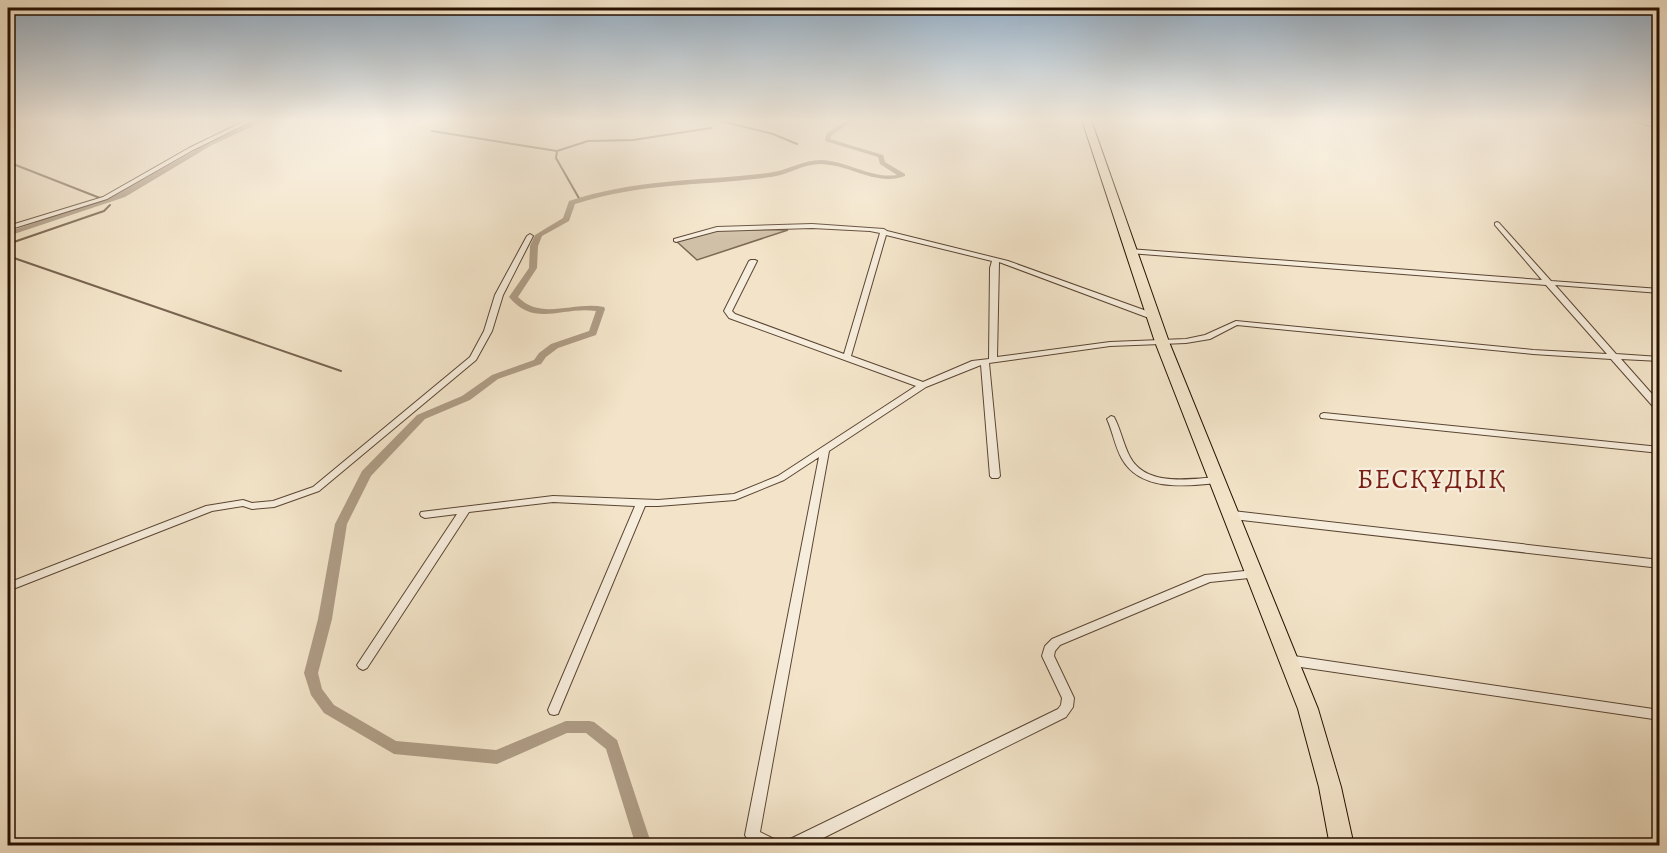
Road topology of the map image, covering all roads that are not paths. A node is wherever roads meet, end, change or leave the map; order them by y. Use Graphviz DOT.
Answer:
graph roads {
  1 [pos="172,160"];
  2 [pos="1099,160"];
  3 [pos="1497,224"];
  4 [pos="8,228"];
  5 [pos="884,231"];
  6 [pos="530,236"];
  7 [pos="676,240"];
  8 [pos="1128,251"];
  9 [pos="996,259"];
  10 [pos="753,261"];
  11 [pos="1549,282"];
  12 [pos="1659,291"];
  13 [pos="1152,316"];
  14 [pos="1162,342"];
  15 [pos="847,356"];
  16 [pos="1613,357"];
  17 [pos="989,359"];
  18 [pos="1659,359"];
  19 [pos="923,385"];
  20 [pos="1659,409"];
  21 [pos="1324,416"];
  22 [pos="1111,419"];
  23 [pos="1659,450"];
  24 [pos="825,451"];
  25 [pos="995,476"];
  26 [pos="1218,480"];
  27 [pos="641,502"];
  28 [pos="465,510"];
  29 [pos="425,514"];
  30 [pos="1233,516"];
  31 [pos="1659,564"];
  32 [pos="1256,574"];
  33 [pos="8,587"];
  34 [pos="1287,660"];
  35 [pos="363,665"];
  36 [pos="554,710"];
  37 [pos="1659,714"];
  38 [pos="773,846"];
  39 [pos="791,846"];
  40 [pos="1342,846"];
  1 -- 4 [label="street"];
  2 -- 8 [label="highway"];
  3 -- 11 [label="street"];
  5 -- 7 [label="street"];
  5 -- 9 [label="street"];
  5 -- 15 [label="street"];
  6 -- 33 [label="street"];
  8 -- 11 [label="street"];
  8 -- 13 [label="highway"];
  9 -- 13 [label="street"];
  9 -- 17 [label="street"];
  10 -- 15 [label="street"];
  11 -- 12 [label="street"];
  11 -- 16 [label="street"];
  13 -- 14 [label="highway"];
  14 -- 16 [label="street"];
  14 -- 17 [label="street"];
  14 -- 26 [label="highway"];
  15 -- 19 [label="street"];
  16 -- 18 [label="street"];
  16 -- 20 [label="street"];
  17 -- 19 [label="street"];
  17 -- 25 [label="street"];
  19 -- 24 [label="street"];
  21 -- 23 [label="street"];
  22 -- 26 [label="street"];
  24 -- 27 [label="street"];
  24 -- 38 [label="street"];
  26 -- 30 [label="highway"];
  27 -- 28 [label="street"];
  27 -- 36 [label="street"];
  28 -- 29 [label="street"];
  28 -- 35 [label="street"];
  30 -- 31 [label="street"];
  30 -- 32 [label="highway"];
  32 -- 34 [label="highway"];
  32 -- 39 [label="street"];
  34 -- 37 [label="street"];
  34 -- 40 [label="highway"];
}
